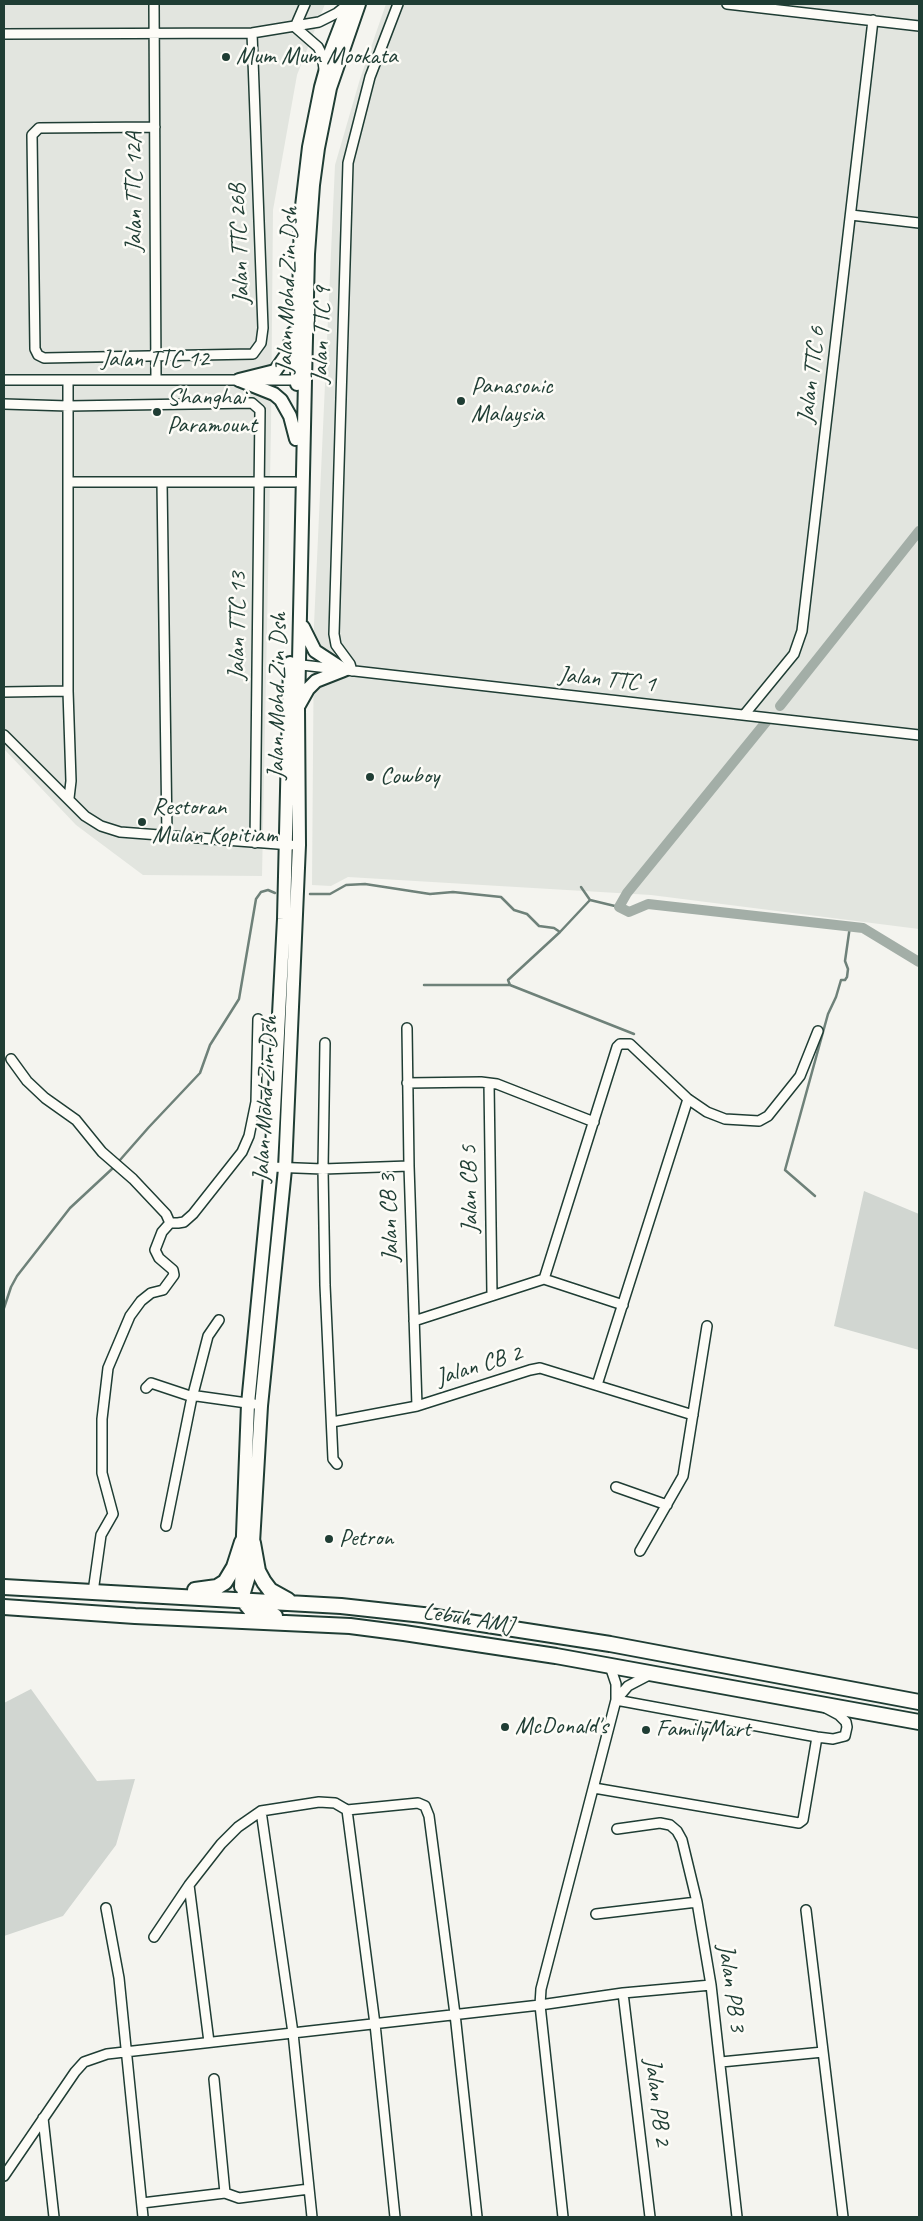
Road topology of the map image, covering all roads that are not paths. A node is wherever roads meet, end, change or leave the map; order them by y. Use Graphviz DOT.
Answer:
graph roads {
  1 [pos="154,4"];
  2 [pos="305,4"];
  3 [pos="349,4"];
  4 [pos="359,4"];
  5 [pos="398,4"];
  6 [pos="727,4"];
  7 [pos="874,20"];
  8 [pos="919,26"];
  9 [pos="295,27"];
  10 [pos="154,32"];
  11 [pos="252,32"];
  12 [pos="4,34"];
  13 [pos="325,74"];
  14 [pos="154,127"];
  15 [pos="851,214"];
  16 [pos="919,223"];
  17 [pos="298,314"];
  18 [pos="156,356"];
  19 [pos="4,380"];
  20 [pos="68,380"];
  21 [pos="156,380"];
  22 [pos="239,380"];
  23 [pos="301,380"];
  24 [pos="4,404"];
  25 [pos="68,406"];
  26 [pos="296,439"];
  27 [pos="68,482"];
  28 [pos="162,482"];
  29 [pos="259,482"];
  30 [pos="295,482"];
  31 [pos="300,620"];
  32 [pos="295,664"];
  33 [pos="348,671"];
  34 [pos="68,691"];
  35 [pos="4,692"];
  36 [pos="298,708"];
  37 [pos="744,715"];
  38 [pos="4,735"];
  39 [pos="919,735"];
  40 [pos="69,798"];
  41 [pos="167,836"];
  42 [pos="255,843"];
  43 [pos="298,844"];
  44 [pos="285,845"];
  45 [pos="258,1019"];
  46 [pos="407,1028"];
  47 [pos="818,1031"];
  48 [pos="325,1043"];
  49 [pos="11,1059"];
  50 [pos="407,1083"];
  51 [pos="489,1083"];
  52 [pos="688,1099"];
  53 [pos="594,1122"];
  54 [pos="270,1166"];
  55 [pos="409,1166"];
  56 [pos="285,1169"];
  57 [pos="323,1169"];
  58 [pos="170,1223"];
  59 [pos="544,1279"];
  60 [pos="492,1294"];
  61 [pos="623,1305"];
  62 [pos="219,1320"];
  63 [pos="414,1320"];
  64 [pos="708,1326"];
  65 [pos="597,1385"];
  66 [pos="146,1388"];
  67 [pos="193,1397"];
  68 [pos="248,1404"];
  69 [pos="262,1406"];
  70 [pos="417,1406"];
  71 [pos="693,1415"];
  72 [pos="332,1422"];
  73 [pos="337,1464"];
  74 [pos="616,1487"];
  75 [pos="667,1505"];
  76 [pos="166,1526"];
  77 [pos="248,1542"];
  78 [pos="640,1551"];
  79 [pos="4,1588"];
  80 [pos="93,1592"];
  81 [pos="150,1595"];
  82 [pos="242,1599"];
  83 [pos="295,1603"];
  84 [pos="4,1607"];
  85 [pos="164,1617"];
  86 [pos="404,1633"];
  87 [pos="610,1666"];
  88 [pos="652,1673"];
  89 [pos="616,1700"];
  90 [pos="919,1702"];
  91 [pos="823,1704"];
  92 [pos="919,1722"];
  93 [pos="817,1737"];
  94 [pos="594,1788"];
  95 [pos="347,1810"];
  96 [pos="261,1811"];
  97 [pos="617,1829"];
  98 [pos="189,1884"];
  99 [pos="698,1902"];
  100 [pos="106,1908"];
  101 [pos="806,1910"];
  102 [pos="596,1914"];
  103 [pos="154,1937"];
  104 [pos="711,1986"];
  105 [pos="623,1993"];
  106 [pos="540,2005"];
  107 [pos="455,2014"];
  108 [pos="375,2024"];
  109 [pos="293,2033"];
  110 [pos="209,2042"];
  111 [pos="126,2051"];
  112 [pos="823,2052"];
  113 [pos="721,2062"];
  114 [pos="214,2079"];
  115 [pos="43,2118"];
  116 [pos="4,2176"];
  117 [pos="309,2189"];
  118 [pos="225,2193"];
  119 [pos="142,2203"];
  120 [pos="54,2217"];
  121 [pos="143,2217"];
  122 [pos="312,2217"];
  123 [pos="395,2217"];
  124 [pos="477,2217"];
  125 [pos="564,2217"];
  126 [pos="650,2217"];
  127 [pos="737,2217"];
  128 [pos="843,2217"];
  1 -- 10 [label="street, Jalan TTC 12A"];
  2 -- 9 [label="street"];
  3 -- 9 [label="street"];
  3 -- 13 [label="main road, Jalan Mohd Zin Dsh"];
  4 -- 23 [label="main road, Jalan Mohd Zin Dsh"];
  5 -- 33 [label="street, Jalan TTC 9"];
  6 -- 7 [label="street"];
  7 -- 8 [label="street"];
  7 -- 15 [label="street, Jalan TTC 6"];
  9 -- 11 [label="street"];
  9 -- 13 [label="street"];
  10 -- 11 [label="street"];
  10 -- 12 [label="street"];
  10 -- 14 [label="street, Jalan TTC 12A"];
  11 -- 18 [label="street, Jalan TTC 26B"];
  13 -- 17 [label="main road, Jalan Mohd Zin Dsh"];
  14 -- 18 [label="street, Jalan TTC 12A"];
  14 -- 18 [label="street"];
  15 -- 16 [label="street"];
  15 -- 37 [label="street, Jalan TTC 6"];
  17 -- 22 [label="main road"];
  17 -- 23 [label="main road, Jalan Mohd Zin Dsh"];
  18 -- 21 [label="street, Jalan TTC 12A"];
  19 -- 20 [label="street, Jalan TTC 12"];
  20 -- 21 [label="street, Jalan TTC 12"];
  20 -- 25 [label="street"];
  21 -- 22 [label="street, Jalan TTC 12"];
  22 -- 23 [label="street, Jalan TTC 12"];
  22 -- 26 [label="main road"];
  23 -- 26 [label="main road, Jalan Mohd Zin Dsh"];
  23 -- 31 [label="main road, Jalan Mohd Zin Dsh"];
  24 -- 25 [label="street"];
  25 -- 27 [label="street"];
  25 -- 29 [label="street, Jalan TTC 13"];
  26 -- 30 [label="main road, Jalan Mohd Zin Dsh"];
  27 -- 28 [label="street"];
  27 -- 34 [label="street"];
  28 -- 29 [label="street"];
  28 -- 41 [label="street"];
  29 -- 30 [label="street"];
  29 -- 42 [label="street, Jalan TTC 13"];
  30 -- 32 [label="main road, Jalan Mohd Zin Dsh"];
  31 -- 32 [label="main road, Jalan Mohd Zin Dsh"];
  31 -- 33 [label="main road"];
  32 -- 33 [label="street, Jalan TTC 1"];
  32 -- 36 [label="main road, Jalan Mohd Zin Dsh"];
  32 -- 44 [label="main road, Jalan Mohd Zin Dsh"];
  33 -- 36 [label="main road"];
  33 -- 37 [label="street, Jalan TTC 1"];
  34 -- 35 [label="street"];
  34 -- 40 [label="street"];
  36 -- 43 [label="main road, Jalan Mohd Zin Dsh"];
  37 -- 39 [label="street, Jalan TTC 1"];
  38 -- 40 [label="street"];
  40 -- 41 [label="street"];
  41 -- 42 [label="street"];
  42 -- 44 [label="street"];
  43 -- 44 [label="street"];
  43 -- 56 [label="main road, Jalan Mohd Zin Dsh"];
  44 -- 54 [label="main road, Jalan Mohd Zin Dsh"];
  45 -- 58 [label="street"];
  46 -- 50 [label="street, Jalan CB 3"];
  47 -- 52 [label="street"];
  48 -- 57 [label="street"];
  49 -- 58 [label="street"];
  50 -- 51 [label="street"];
  50 -- 55 [label="street, Jalan CB 3"];
  51 -- 53 [label="street"];
  51 -- 60 [label="street, Jalan CB 5"];
  52 -- 53 [label="street"];
  52 -- 61 [label="street"];
  53 -- 59 [label="street"];
  54 -- 56 [label="street"];
  54 -- 68 [label="main road, Jalan Mohd Zin Dsh"];
  55 -- 57 [label="street"];
  55 -- 63 [label="street, Jalan CB 3"];
  56 -- 57 [label="street"];
  56 -- 69 [label="main road, Jalan Mohd Zin Dsh"];
  57 -- 72 [label="street"];
  58 -- 80 [label="street"];
  59 -- 60 [label="street"];
  59 -- 61 [label="street"];
  60 -- 63 [label="street"];
  61 -- 65 [label="street"];
  62 -- 67 [label="street"];
  63 -- 70 [label="street, Jalan CB 3"];
  64 -- 71 [label="street"];
  65 -- 70 [label="street, Jalan CB 2"];
  65 -- 71 [label="street, Jalan CB 2"];
  66 -- 67 [label="street"];
  67 -- 68 [label="street"];
  67 -- 76 [label="street"];
  68 -- 69 [label="street"];
  68 -- 77 [label="main road, Jalan Mohd Zin Dsh"];
  69 -- 77 [label="main road, Jalan Mohd Zin Dsh"];
  70 -- 72 [label="street, Jalan CB 2"];
  71 -- 75 [label="street"];
  72 -- 73 [label="street"];
  74 -- 75 [label="street"];
  75 -- 78 [label="street"];
  77 -- 81 [label="highway"];
  77 -- 82 [label="main road"];
  77 -- 83 [label="highway"];
  79 -- 80 [label="highway, Lebuh AMJ"];
  80 -- 81 [label="highway, Lebuh AMJ"];
  81 -- 82 [label="highway, Lebuh AMJ"];
  82 -- 83 [label="highway, Lebuh AMJ"];
  82 -- 85 [label="highway"];
  82 -- 86 [label="highway"];
  83 -- 90 [label="highway, Lebuh AMJ"];
  84 -- 85 [label="highway, Lebuh AMJ"];
  85 -- 86 [label="highway, Lebuh AMJ"];
  86 -- 87 [label="highway, Lebuh AMJ"];
  87 -- 88 [label="highway, Lebuh AMJ"];
  87 -- 89 [label="street"];
  88 -- 89 [label="street"];
  88 -- 91 [label="highway, Lebuh AMJ"];
  89 -- 93 [label="street"];
  89 -- 94 [label="street"];
  91 -- 92 [label="highway, Lebuh AMJ"];
  91 -- 93 [label="street"];
  93 -- 94 [label="street"];
  94 -- 106 [label="street"];
  95 -- 96 [label="street"];
  95 -- 107 [label="street"];
  95 -- 108 [label="street"];
  96 -- 98 [label="street"];
  96 -- 109 [label="street"];
  97 -- 99 [label="street, Jalan PB 3"];
  98 -- 103 [label="street"];
  98 -- 110 [label="street"];
  99 -- 102 [label="street"];
  99 -- 104 [label="street, Jalan PB 3"];
  100 -- 111 [label="street"];
  101 -- 112 [label="street"];
  104 -- 105 [label="street"];
  104 -- 113 [label="street, Jalan PB 3"];
  105 -- 106 [label="street"];
  105 -- 126 [label="street, Jalan PB 2"];
  106 -- 107 [label="street"];
  106 -- 125 [label="street"];
  107 -- 108 [label="street"];
  107 -- 124 [label="street"];
  108 -- 109 [label="street"];
  108 -- 123 [label="street"];
  109 -- 110 [label="street"];
  109 -- 117 [label="street"];
  110 -- 111 [label="street"];
  111 -- 115 [label="street"];
  111 -- 119 [label="street"];
  112 -- 113 [label="street"];
  112 -- 128 [label="street"];
  113 -- 127 [label="street, Jalan PB 3"];
  114 -- 118 [label="street"];
  115 -- 116 [label="street"];
  115 -- 120 [label="street"];
  117 -- 118 [label="street"];
  117 -- 122 [label="street"];
  118 -- 119 [label="street"];
  119 -- 121 [label="street"];
}
